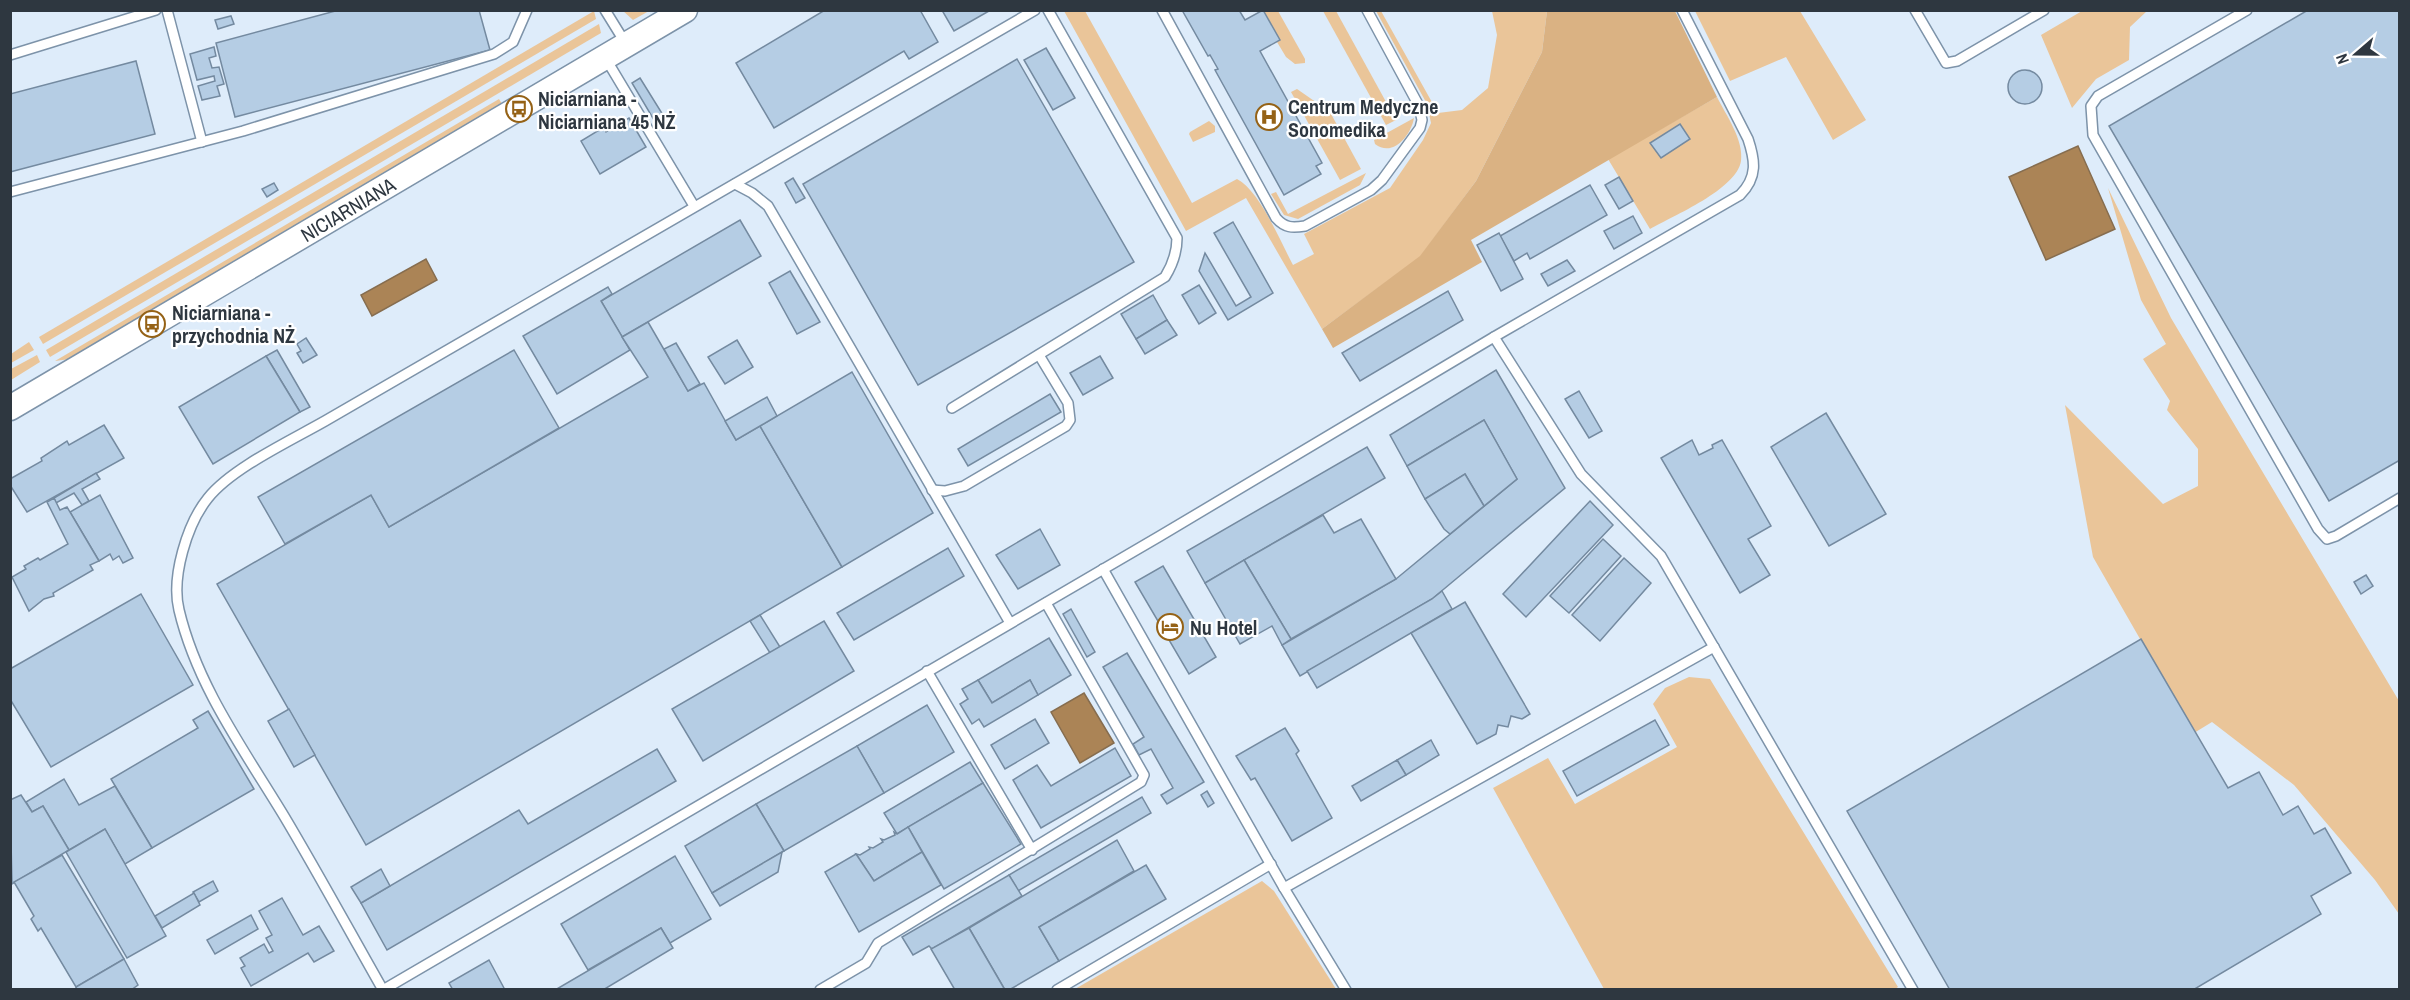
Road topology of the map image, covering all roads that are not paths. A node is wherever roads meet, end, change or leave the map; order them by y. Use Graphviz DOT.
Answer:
graph roads {
  1 [pos="156,10"];
  2 [pos="167,10"];
  3 [pos="527,10"];
  4 [pos="606,10"];
  5 [pos="685,10"];
  6 [pos="1035,10"];
  7 [pos="1048,10"];
  8 [pos="1162,10"];
  9 [pos="1367,10"];
  10 [pos="1683,10"];
  11 [pos="1915,10"];
  12 [pos="2044,10"];
  13 [pos="2247,10"];
  14 [pos="627,45"];
  15 [pos="10,55"];
  16 [pos="605,58"];
  17 [pos="202,142"];
  18 [pos="735,184"];
  19 [pos="10,192"];
  20 [pos="694,206"];
  21 [pos="1494,337"];
  22 [pos="1039,355"];
  23 [pos="10,408"];
  24 [pos="952,408"];
  25 [pos="932,490"];
  26 [pos="2400,498"];
  27 [pos="1103,569"];
  28 [pos="1046,603"];
  29 [pos="1010,623"];
  30 [pos="1714,647"];
  31 [pos="927,671"];
  32 [pos="1032,850"];
  33 [pos="1271,864"];
  34 [pos="1284,888"];
  35 [pos="383,989"];
  36 [pos="820,990"];
  37 [pos="1057,990"];
  38 [pos="1346,990"];
  39 [pos="1913,990"];
  1 -- 15 [label="lane"];
  2 -- 17 [label="lane"];
  3 -- 17 [label="lane"];
  4 -- 14 [label="lane"];
  5 -- 14 [label="street, NICIARNIANA"];
  6 -- 18 [label="lane"];
  7 -- 22 [label="lane"];
  8 -- 9 [label="lane"];
  10 -- 21 [label="lane"];
  11 -- 12 [label="lane"];
  13 -- 26 [label="lane"];
  14 -- 16 [label="street, NICIARNIANA"];
  16 -- 20 [label="lane"];
  16 -- 23 [label="street, NICIARNIANA"];
  17 -- 19 [label="lane"];
  18 -- 20 [label="lane"];
  18 -- 25 [label="lane"];
  20 -- 35 [label="lane"];
  21 -- 27 [label="lane"];
  21 -- 30 [label="lane"];
  22 -- 24 [label="lane"];
  22 -- 25 [label="lane"];
  25 -- 29 [label="lane"];
  27 -- 28 [label="lane"];
  27 -- 33 [label="lane"];
  28 -- 29 [label="lane"];
  28 -- 32 [label="lane"];
  29 -- 31 [label="lane"];
  30 -- 34 [label="lane"];
  30 -- 39 [label="lane"];
  31 -- 32 [label="lane"];
  31 -- 35 [label="lane"];
  32 -- 36 [label="lane"];
  33 -- 34 [label="lane"];
  33 -- 37 [label="lane"];
  34 -- 38 [label="lane"];
}
